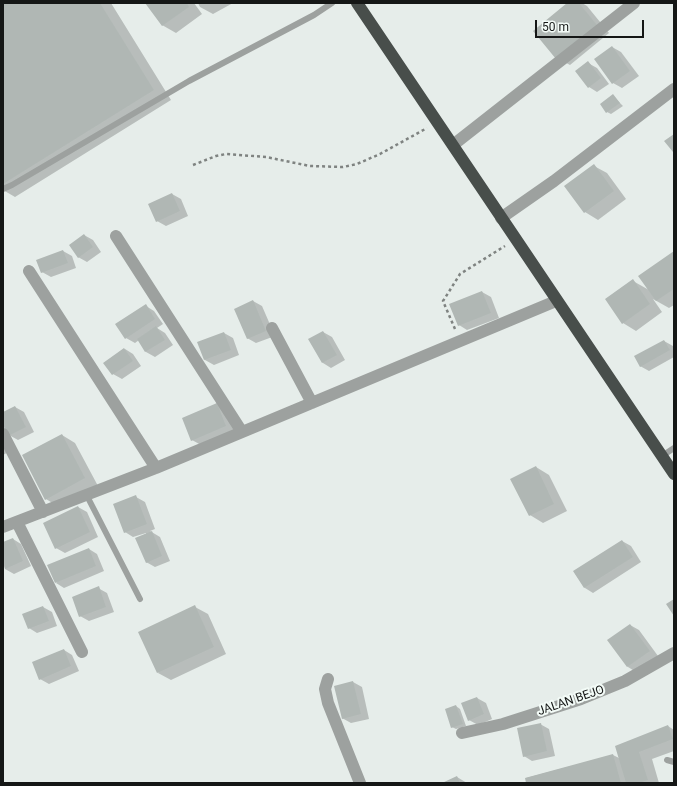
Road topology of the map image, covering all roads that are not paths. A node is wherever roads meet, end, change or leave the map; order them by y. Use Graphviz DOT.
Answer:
graph roads {
  1 [pos="332,3"];
  2 [pos="357,3"];
  3 [pos="634,3"];
  4 [pos="674,89"];
  5 [pos="453,145"];
  6 [pos="3,189"];
  7 [pos="501,218"];
  8 [pos="116,236"];
  9 [pos="29,271"];
  10 [pos="556,301"];
  11 [pos="272,328"];
  12 [pos="312,402"];
  13 [pos="242,432"];
  14 [pos="3,434"];
  15 [pos="674,448"];
  16 [pos="662,456"];
  17 [pos="156,468"];
  18 [pos="674,474"];
  19 [pos="86,494"];
  20 [pos="43,512"];
  21 [pos="18,522"];
  22 [pos="3,527"];
  23 [pos="140,599"];
  24 [pos="82,652"];
  25 [pos="674,653"];
  26 [pos="328,679"];
  27 [pos="462,733"];
  28 [pos="360,783"];
  1 -- 6 [label="lane"];
  2 -- 5 [label="highway"];
  3 -- 5 [label="street"];
  4 -- 7 [label="street"];
  5 -- 7 [label="highway"];
  7 -- 10 [label="highway"];
  8 -- 13 [label="street"];
  9 -- 17 [label="street"];
  10 -- 12 [label="street"];
  10 -- 16 [label="highway"];
  11 -- 12 [label="street"];
  12 -- 13 [label="street"];
  13 -- 17 [label="street"];
  14 -- 20 [label="street"];
  15 -- 16 [label="lane"];
  16 -- 18 [label="highway"];
  17 -- 19 [label="street"];
  19 -- 20 [label="street"];
  19 -- 23 [label="lane"];
  20 -- 21 [label="street"];
  21 -- 22 [label="street"];
  21 -- 24 [label="street"];
  25 -- 27 [label="street, JALAN BEJO"];
  26 -- 28 [label="street"];
}
